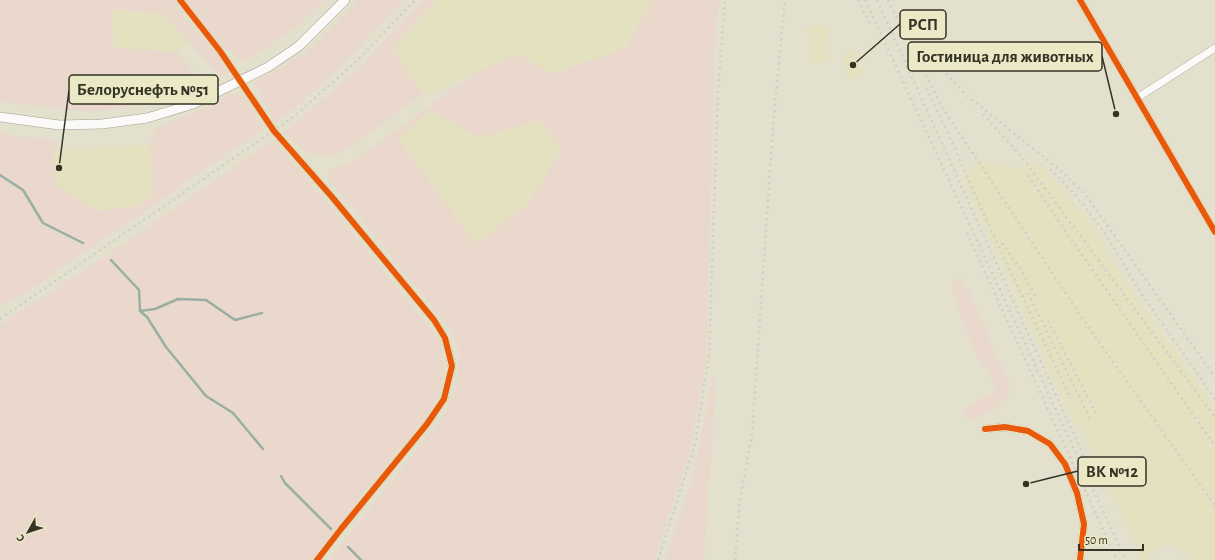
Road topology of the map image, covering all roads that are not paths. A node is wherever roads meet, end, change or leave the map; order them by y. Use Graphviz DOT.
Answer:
graph roads {
  1 [pos="180,0"];
  2 [pos="345,0"];
  3 [pos="1080,0"];
  4 [pos="1215,48"];
  5 [pos="241,81"];
  6 [pos="1138,98"];
  7 [pos="0,117"];
  8 [pos="1215,232"];
  9 [pos="985,429"];
  10 [pos="318,560"];
  11 [pos="1080,560"];
  1 -- 5 [label="street"];
  2 -- 5 [label="street"];
  3 -- 6 [label="street"];
  4 -- 6 [label="street"];
  5 -- 7 [label="street"];
  5 -- 10 [label="street"];
  6 -- 8 [label="street"];
  9 -- 11 [label="street"];
}
